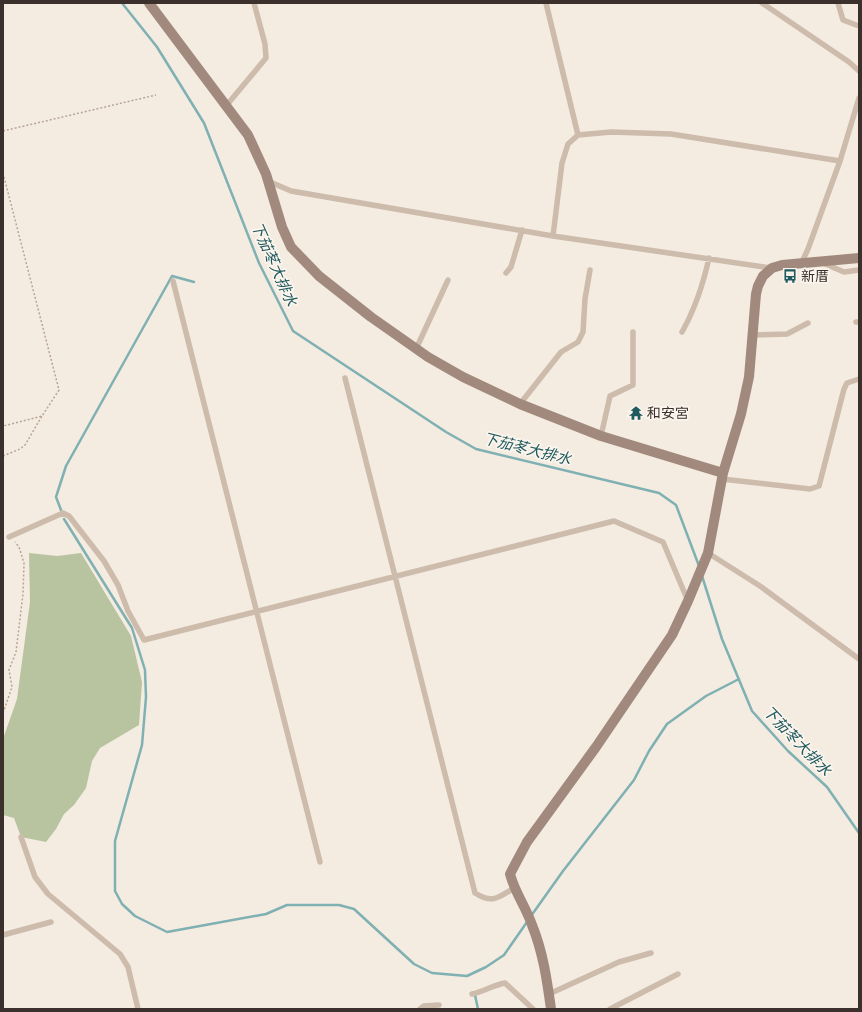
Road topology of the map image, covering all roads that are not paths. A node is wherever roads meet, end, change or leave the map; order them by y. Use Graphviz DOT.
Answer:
graph roads {
  1 [pos="150,3"];
  2 [pos="254,3"];
  3 [pos="546,3"];
  4 [pos="762,3"];
  5 [pos="838,3"];
  6 [pos="859,26"];
  7 [pos="859,71"];
  8 [pos="859,98"];
  9 [pos="226,106"];
  10 [pos="578,135"];
  11 [pos="840,161"];
  12 [pos="268,181"];
  13 [pos="522,230"];
  14 [pos="553,236"];
  15 [pos="709,258"];
  16 [pos="859,258"];
  17 [pos="821,262"];
  18 [pos="801,264"];
  19 [pos="772,268"];
  20 [pos="590,270"];
  21 [pos="859,270"];
  22 [pos="506,273"];
  23 [pos="448,280"];
  24 [pos="173,281"];
  25 [pos="808,323"];
  26 [pos="633,332"];
  27 [pos="682,332"];
  28 [pos="753,335"];
  29 [pos="416,349"];
  30 [pos="345,378"];
  31 [pos="859,379"];
  32 [pos="520,404"];
  33 [pos="601,436"];
  34 [pos="723,476"];
  35 [pos="10,537"];
  36 [pos="708,553"];
  37 [pos="396,577"];
  38 [pos="688,601"];
  39 [pos="256,612"];
  40 [pos="859,659"];
  41 [pos="21,837"];
  42 [pos="320,862"];
  43 [pos="514,888"];
  44 [pos="51,922"];
  45 [pos="3,935"];
  46 [pos="651,953"];
  47 [pos="678,974"];
  48 [pos="472,994"];
  49 [pos="549,994"];
  50 [pos="439,1005"];
  51 [pos="138,1009"];
  52 [pos="420,1009"];
  53 [pos="533,1009"];
  54 [pos="551,1009"];
  55 [pos="610,1009"];
  1 -- 9 [label="street"];
  2 -- 9 [label="lane"];
  3 -- 10 [label="lane"];
  4 -- 7 [label="lane"];
  5 -- 6 [label="lane"];
  8 -- 11 [label="lane"];
  9 -- 12 [label="street"];
  10 -- 11 [label="lane"];
  10 -- 14 [label="lane"];
  11 -- 18 [label="lane"];
  12 -- 13 [label="lane"];
  12 -- 29 [label="street"];
  13 -- 14 [label="lane"];
  13 -- 22 [label="lane"];
  14 -- 15 [label="lane"];
  15 -- 19 [label="lane"];
  15 -- 27 [label="lane"];
  16 -- 17 [label="street"];
  17 -- 18 [label="street"];
  17 -- 21 [label="lane"];
  18 -- 19 [label="street"];
  19 -- 28 [label="street"];
  20 -- 32 [label="lane"];
  23 -- 29 [label="lane"];
  24 -- 39 [label="lane"];
  25 -- 28 [label="lane"];
  26 -- 33 [label="lane"];
  28 -- 34 [label="street"];
  29 -- 32 [label="street"];
  30 -- 37 [label="lane"];
  31 -- 34 [label="lane"];
  32 -- 33 [label="street"];
  33 -- 34 [label="street"];
  34 -- 36 [label="street"];
  35 -- 39 [label="lane"];
  36 -- 38 [label="street"];
  36 -- 40 [label="lane"];
  37 -- 38 [label="lane"];
  37 -- 39 [label="lane"];
  37 -- 43 [label="lane"];
  38 -- 43 [label="street"];
  39 -- 42 [label="lane"];
  41 -- 51 [label="lane"];
  43 -- 49 [label="street"];
  44 -- 45 [label="lane"];
  46 -- 49 [label="lane"];
  47 -- 55 [label="lane"];
  48 -- 53 [label="lane"];
  49 -- 54 [label="street"];
  50 -- 52 [label="lane"];
}
